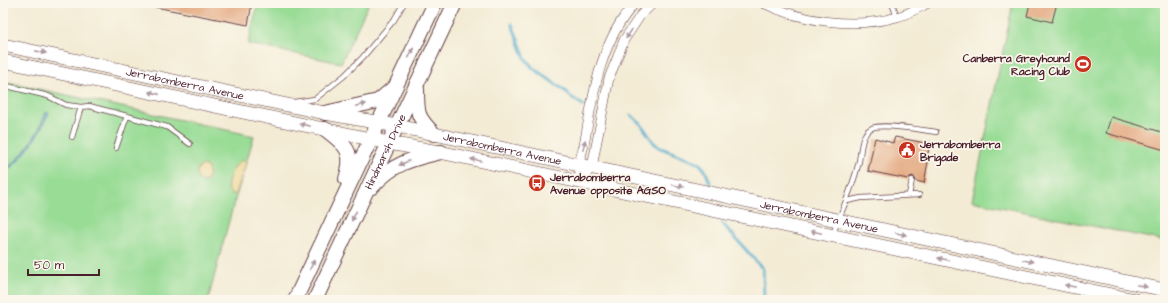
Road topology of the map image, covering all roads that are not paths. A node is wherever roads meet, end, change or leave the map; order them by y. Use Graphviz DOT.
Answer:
graph roads {
  1 [pos="404,3"];
  2 [pos="435,3"];
  3 [pos="455,3"];
  4 [pos="635,3"];
  5 [pos="653,3"];
  6 [pos="763,3"];
  7 [pos="892,3"];
  8 [pos="928,3"];
  9 [pos="897,17"];
  10 [pos="3,45"];
  11 [pos="3,61"];
  12 [pos="104,67"];
  13 [pos="83,78"];
  14 [pos="3,85"];
  15 [pos="118,85"];
  16 [pos="417,85"];
  17 [pos="394,88"];
  18 [pos="279,103"];
  19 [pos="81,107"];
  20 [pos="325,113"];
  21 [pos="127,116"];
  22 [pos="378,123"];
  23 [pos="397,126"];
  24 [pos="325,129"];
  25 [pos="936,132"];
  26 [pos="434,134"];
  27 [pos="72,137"];
  28 [pos="370,139"];
  29 [pos="389,143"];
  30 [pos="190,144"];
  31 [pos="116,148"];
  32 [pos="441,152"];
  33 [pos="585,167"];
  34 [pos="612,172"];
  35 [pos="912,180"];
  36 [pos="582,183"];
  37 [pos="610,188"];
  38 [pos="909,195"];
  39 [pos="919,195"];
  40 [pos="362,199"];
  41 [pos="848,201"];
  42 [pos="838,221"];
  43 [pos="327,232"];
  44 [pos="832,236"];
  45 [pos="1165,290"];
  46 [pos="295,300"];
  47 [pos="315,300"];
  48 [pos="1135,300"];
  1 -- 18 [label="lane"];
  17 -- 2 [label="main road, Hindmarsh Drive, one-way"];
  3 -- 16 [label="main road, Hindmarsh Drive"];
  33 -- 4 [label="street, one-way"];
  5 -- 33 [label="street, one-way"];
  6 -- 9 [label="street"];
  7 -- 9 [label="lane"];
  8 -- 9 [label="street"];
  10 -- 12 [label="street, Jerrabomberra Avenue, one-way"];
  11 -- 13 [label="street, Jerrabomberra Avenue"];
  12 -- 13 [label="street"];
  12 -- 15 [label="street"];
  12 -- 18 [label="street, Jerrabomberra Avenue"];
  13 -- 15 [label="street, Jerrabomberra Avenue"];
  14 -- 19 [label="lane"];
  24 -- 15 [label="street, Jerrabomberra Avenue, one-way"];
  16 -- 23 [label="main road, Hindmarsh Drive"];
  16 -- 26 [label="main road"];
  20 -- 17 [label="main road, one-way"];
  17 -- 22 [label="main road, Hindmarsh Drive"];
  18 -- 20 [label="street, Jerrabomberra Avenue"];
  19 -- 21 [label="lane"];
  19 -- 27 [label="lane"];
  20 -- 22 [label="street, Jerrabomberra Avenue"];
  21 -- 30 [label="lane"];
  21 -- 31 [label="lane"];
  22 -- 23 [label="street, Jerrabomberra Avenue"];
  22 -- 28 [label="main road, Hindmarsh Drive"];
  23 -- 26 [label="street, Jerrabomberra Avenue"];
  23 -- 29 [label="main road, Hindmarsh Drive"];
  24 -- 28 [label="street, Jerrabomberra Avenue"];
  24 -- 43 [label="main road"];
  25 -- 41 [label="lane"];
  26 -- 33 [label="street, Jerrabomberra Avenue"];
  28 -- 29 [label="street, Jerrabomberra Avenue"];
  28 -- 43 [label="main road, Hindmarsh Drive"];
  29 -- 32 [label="street, Jerrabomberra Avenue"];
  29 -- 40 [label="main road, Hindmarsh Drive"];
  36 -- 32 [label="street, Jerrabomberra Avenue, one-way"];
  32 -- 40 [label="main road, one-way"];
  33 -- 34 [label="street, Jerrabomberra Avenue"];
  33 -- 36 [label="street"];
  34 -- 37 [label="street"];
  34 -- 42 [label="street, Jerrabomberra Avenue, one-way"];
  35 -- 38 [label="lane"];
  36 -- 37 [label="street, Jerrabomberra Avenue"];
  44 -- 37 [label="street, Jerrabomberra Avenue, one-way"];
  38 -- 39 [label="lane"];
  38 -- 41 [label="lane"];
  40 -- 47 [label="main road, Hindmarsh Drive, one-way"];
  41 -- 42 [label="lane"];
  42 -- 44 [label="lane"];
  42 -- 45 [label="street, Jerrabomberra Avenue, one-way"];
  46 -- 43 [label="main road, Hindmarsh Drive, one-way"];
  48 -- 44 [label="street, Jerrabomberra Avenue, one-way"];
}
